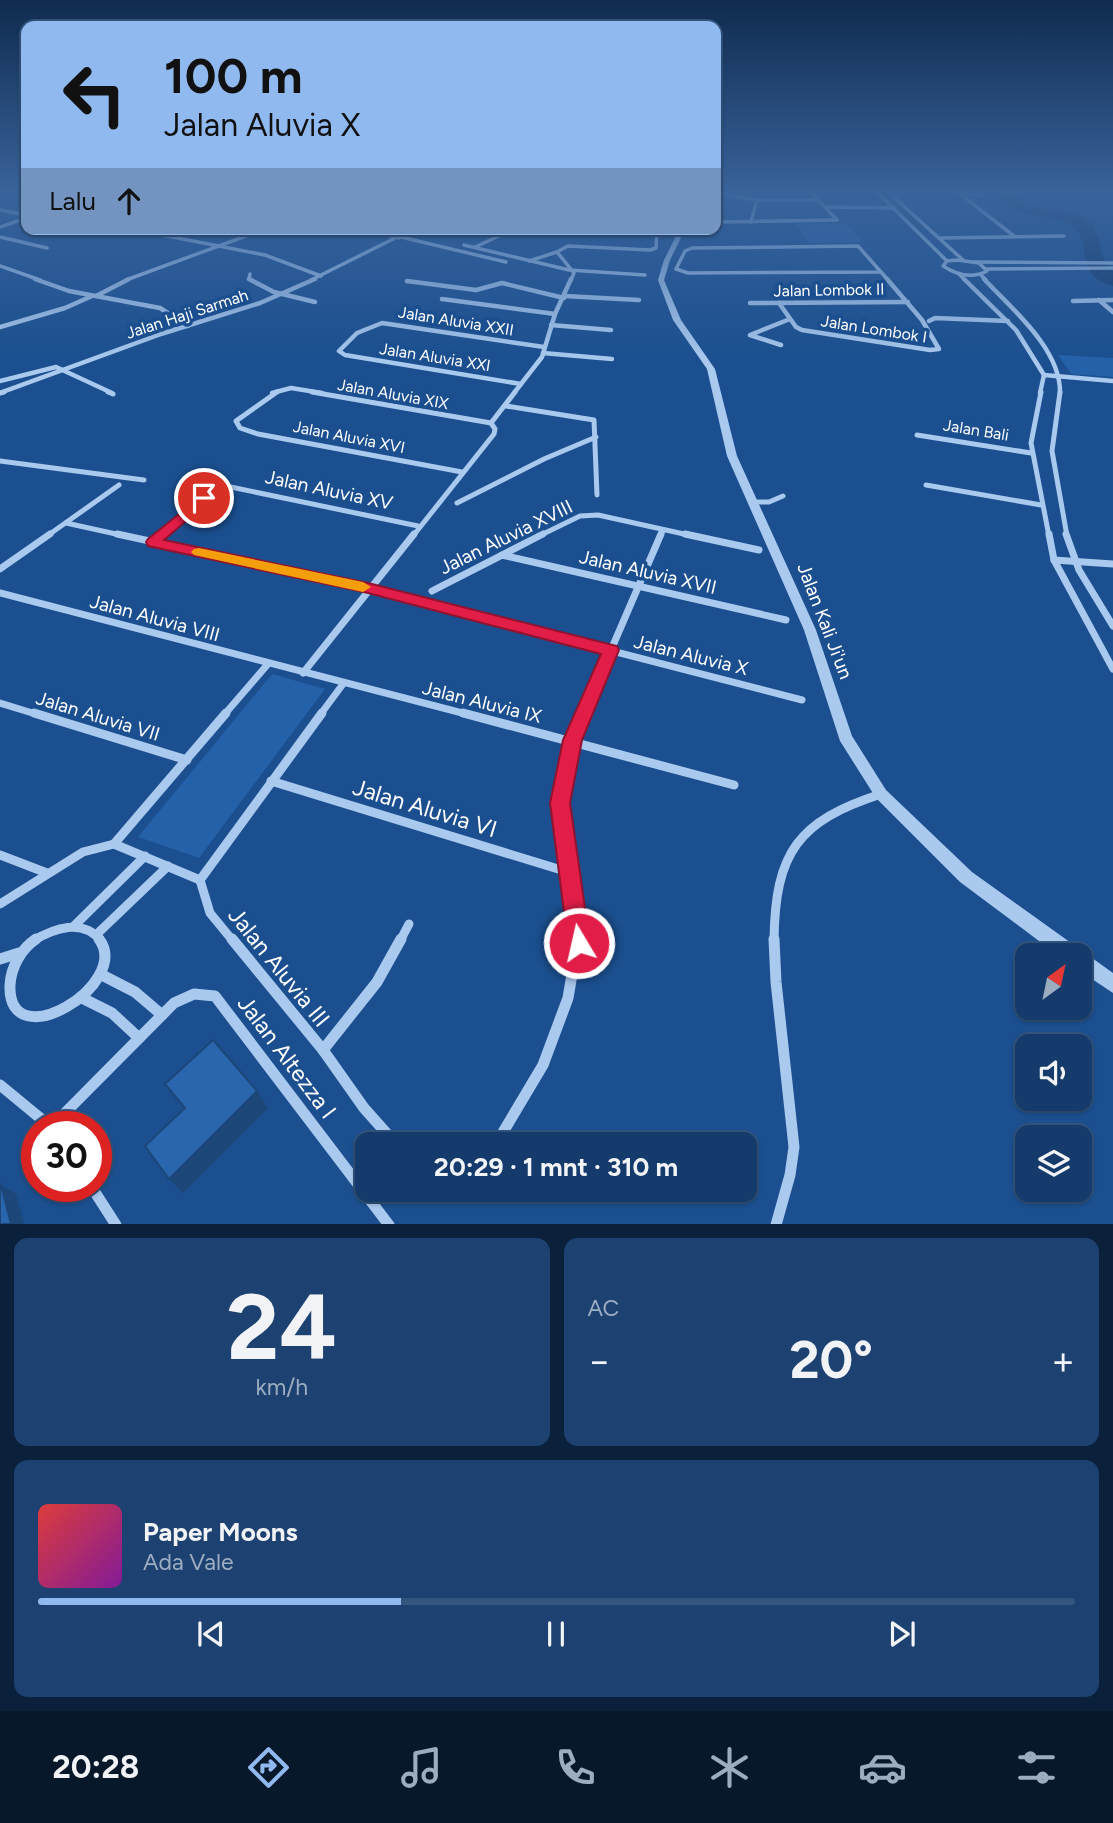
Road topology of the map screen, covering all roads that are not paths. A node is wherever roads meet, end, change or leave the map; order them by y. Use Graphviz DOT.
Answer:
graph roads {
  1 [pos="43,247"];
  2 [pos="215,247"];
  3 [pos="380,247"];
  4 [pos="443,247"];
  5 [pos="471,247"];
  6 [pos="564,247"];
  7 [pos="591,247"];
  8 [pos="656,247"];
  9 [pos="673,247"];
  10 [pos="765,247"];
  11 [pos="858,247"];
  12 [pos="933,247"];
  13 [pos="950,247"];
  14 [pos="47,248"];
  15 [pos="474,248"];
  16 [pos="557,252"];
  17 [pos="963,260"];
  18 [pos="528,261"];
  19 [pos="947,261"];
  20 [pos="506,262"];
  21 [pos="974,262"];
  22 [pos="0,266"];
  23 [pos="1113,266"];
  24 [pos="987,269"];
  25 [pos="569,270"];
  26 [pos="882,272"];
  27 [pos="250,274"];
  28 [pos="959,274"];
  29 [pos="645,275"];
  30 [pos="981,275"];
  31 [pos="321,276"];
  32 [pos="407,281"];
  33 [pos="282,293"];
  34 [pos="95,296"];
  35 [pos="565,297"];
  36 [pos="442,299"];
  37 [pos="639,300"];
  38 [pos="1099,300"];
  39 [pos="1113,300"];
  40 [pos="1073,301"];
  41 [pos="315,302"];
  42 [pos="908,302"];
  43 [pos="750,303"];
  44 [pos="779,303"];
  45 [pos="1113,312"];
  46 [pos="555,314"];
  47 [pos="790,319"];
  48 [pos="922,320"];
  49 [pos="1007,321"];
  50 [pos="1022,321"];
  51 [pos="551,325"];
  52 [pos="188,326"];
  53 [pos="0,327"];
  54 [pos="611,330"];
  55 [pos="781,345"];
  56 [pos="544,350"];
  57 [pos="345,355"];
  58 [pos="612,359"];
  59 [pos="65,369"];
  60 [pos="1044,375"];
  61 [pos="1059,376"];
  62 [pos="1113,381"];
  63 [pos="0,382"];
  64 [pos="520,384"];
  65 [pos="291,388"];
  66 [pos="0,393"];
  67 [pos="113,394"];
  68 [pos="506,406"];
  69 [pos="491,424"];
  70 [pos="917,435"];
  71 [pos="596,436"];
  72 [pos="1031,453"];
  73 [pos="0,461"];
  74 [pos="463,472"];
  75 [pos="144,480"];
  76 [pos="119,485"];
  77 [pos="926,485"];
  78 [pos="597,495"];
  79 [pos="783,496"];
  80 [pos="457,502"];
  81 [pos="754,502"];
  82 [pos="1041,505"];
  83 [pos="65,523"];
  84 [pos="418,526"];
  85 [pos="663,530"];
  86 [pos="153,542"];
  87 [pos="759,550"];
  88 [pos="502,555"];
  89 [pos="1054,560"];
  90 [pos="1075,562"];
  91 [pos="1113,564"];
  92 [pos="0,569"];
  93 [pos="639,586"];
  94 [pos="368,588"];
  95 [pos="432,591"];
  96 [pos="0,593"];
  97 [pos="786,620"];
  98 [pos="1113,626"];
  99 [pos="611,650"];
  100 [pos="268,664"];
  101 [pos="1112,666"];
  102 [pos="303,673"];
  103 [pos="343,684"];
  104 [pos="802,700"];
  105 [pos="0,703"];
  106 [pos="572,740"];
  107 [pos="187,760"];
  108 [pos="271,781"];
  109 [pos="734,785"];
  110 [pos="881,794"];
  111 [pos="114,845"];
  112 [pos="0,855"];
  113 [pos="145,856"];
  114 [pos="168,866"];
  115 [pos="568,872"];
  116 [pos="47,873"];
  117 [pos="200,880"];
  118 [pos="0,904"];
  119 [pos="409,924"];
  120 [pos="74,926"];
  121 [pos="97,934"];
  122 [pos="1056,943"];
  123 [pos="20,953"];
  124 [pos="0,959"];
  125 [pos="1092,969"];
  126 [pos="100,974"];
  127 [pos="1113,984"];
  128 [pos="2,995"];
  129 [pos="82,998"];
  130 [pos="162,1015"];
  131 [pos="139,1038"];
  132 [pos="323,1050"];
  133 [pos="0,1084"];
  134 [pos="32,1111"];
  135 [pos="67,1111"];
  136 [pos="385,1132"];
  137 [pos="503,1132"];
  138 [pos="102,1202"];
  139 [pos="116,1224"];
  140 [pos="389,1224"];
  141 [pos="776,1224"];
  1 -- 14 [label="street"];
  2 -- 31 [label="street"];
  2 -- 34 [label="street"];
  3 -- 31 [label="street, Jalan Haji Sarmah"];
  4 -- 20 [label="street"];
  5 -- 15 [label="street"];
  6 -- 16 [label="street"];
  7 -- 8 [label="street"];
  9 -- 81 [label="street, Jalan Kali Ji'un"];
  10 -- 26 [label="street"];
  11 -- 26 [label="street"];
  12 -- 19 [label="street"];
  13 -- 17 [label="street"];
  15 -- 18 [label="street"];
  16 -- 18 [label="street"];
  16 -- 25 [label="street"];
  17 -- 19 [label="street"];
  17 -- 21 [label="street"];
  18 -- 25 [label="street"];
  19 -- 28 [label="street"];
  21 -- 23 [label="street"];
  21 -- 24 [label="street"];
  22 -- 34 [label="street"];
  23 -- 24 [label="street"];
  24 -- 30 [label="street"];
  25 -- 29 [label="street"];
  25 -- 35 [label="street"];
  26 -- 42 [label="street"];
  27 -- 33 [label="street"];
  28 -- 30 [label="street"];
  28 -- 49 [label="street"];
  30 -- 50 [label="street"];
  31 -- 33 [label="street, Jalan Haji Sarmah"];
  32 -- 35 [label="street"];
  33 -- 41 [label="street"];
  33 -- 52 [label="street, Jalan Haji Sarmah"];
  34 -- 52 [label="street"];
  34 -- 53 [label="street"];
  35 -- 37 [label="street"];
  35 -- 46 [label="street"];
  36 -- 46 [label="street"];
  38 -- 39 [label="street"];
  38 -- 40 [label="street"];
  38 -- 45 [label="street"];
  42 -- 44 [label="street, Jalan Lombok II"];
  42 -- 48 [label="street"];
  43 -- 44 [label="street, Jalan Lombok II"];
  44 -- 47 [label="street"];
  46 -- 51 [label="street"];
  47 -- 48 [label="street, Jalan Lombok I"];
  47 -- 55 [label="street"];
  48 -- 49 [label="street"];
  49 -- 50 [label="street"];
  49 -- 60 [label="street"];
  50 -- 61 [label="street"];
  51 -- 54 [label="street"];
  51 -- 56 [label="street"];
  52 -- 59 [label="street, Jalan Haji Sarmah"];
  56 -- 57 [label="street, Jalan Aluvia XXII"];
  56 -- 58 [label="street, Jalan Aluvia XXII"];
  56 -- 64 [label="street"];
  57 -- 64 [label="street, Jalan Aluvia XXI"];
  59 -- 63 [label="street"];
  59 -- 66 [label="street, Jalan Haji Sarmah"];
  59 -- 67 [label="street"];
  60 -- 61 [label="street"];
  60 -- 72 [label="street"];
  61 -- 62 [label="street"];
  61 -- 90 [label="street"];
  64 -- 68 [label="street"];
  65 -- 69 [label="street, Jalan Aluvia XIX"];
  65 -- 74 [label="street, Jalan Aluvia XVI"];
  68 -- 69 [label="street"];
  68 -- 71 [label="street"];
  69 -- 74 [label="street"];
  70 -- 72 [label="street, Jalan Bali"];
  71 -- 78 [label="street"];
  71 -- 80 [label="street"];
  72 -- 82 [label="street"];
  73 -- 75 [label="street"];
  74 -- 84 [label="street"];
  76 -- 83 [label="street"];
  77 -- 82 [label="street"];
  79 -- 81 [label="street"];
  81 -- 110 [label="street, Jalan Kali Ji'un"];
  82 -- 89 [label="street"];
  83 -- 86 [label="street, Jalan Aluvia X"];
  83 -- 92 [label="street"];
  84 -- 86 [label="street, Jalan Aluvia XV"];
  84 -- 94 [label="street"];
  85 -- 87 [label="street, Jalan Aluvia XVIII"];
  85 -- 88 [label="street, Jalan Aluvia XVIII"];
  85 -- 93 [label="street"];
  86 -- 94 [label="street, Jalan Aluvia X"];
  88 -- 93 [label="street, Jalan Aluvia XVII"];
  88 -- 95 [label="street, Jalan Aluvia XVIII"];
  89 -- 90 [label="street"];
  89 -- 101 [label="street"];
  90 -- 91 [label="street"];
  90 -- 98 [label="street"];
  93 -- 97 [label="street, Jalan Aluvia XVII"];
  93 -- 99 [label="street"];
  94 -- 99 [label="street, Jalan Aluvia X"];
  94 -- 102 [label="street"];
  96 -- 100 [label="street, Jalan Aluvia VIII"];
  99 -- 104 [label="street, Jalan Aluvia X"];
  99 -- 106 [label="street"];
  100 -- 102 [label="street, Jalan Aluvia VIII"];
  100 -- 107 [label="street"];
  102 -- 103 [label="street, Jalan Aluvia IX"];
  103 -- 106 [label="street, Jalan Aluvia IX"];
  103 -- 108 [label="street"];
  105 -- 107 [label="street, Jalan Aluvia VII"];
  106 -- 109 [label="street, Jalan Aluvia IX"];
  106 -- 115 [label="street"];
  107 -- 111 [label="street"];
  108 -- 115 [label="street, Jalan Aluvia VI"];
  108 -- 117 [label="street"];
  110 -- 122 [label="street, Jalan Kali Ji'un"];
  110 -- 141 [label="street"];
  111 -- 113 [label="street"];
  111 -- 116 [label="street"];
  112 -- 116 [label="street"];
  113 -- 114 [label="street"];
  113 -- 120 [label="street"];
  114 -- 117 [label="street"];
  114 -- 121 [label="street"];
  115 -- 137 [label="street"];
  116 -- 118 [label="street"];
  117 -- 132 [label="street, Jalan Aluvia III"];
  119 -- 132 [label="street, Jalan Aluvia III"];
  120 -- 121 [label="street"];
  120 -- 123 [label="street"];
  121 -- 126 [label="street"];
  123 -- 124 [label="street"];
  123 -- 128 [label="street"];
  125 -- 127 [label="street"];
  126 -- 129 [label="street"];
  126 -- 130 [label="street"];
  128 -- 129 [label="street"];
  129 -- 131 [label="street"];
  130 -- 131 [label="street, Jalan Altezza I"];
  130 -- 140 [label="street, Jalan Altezza I"];
  131 -- 135 [label="street, Jalan Altezza I"];
  132 -- 136 [label="street"];
  133 -- 134 [label="street"];
  138 -- 139 [label="street"];
}
